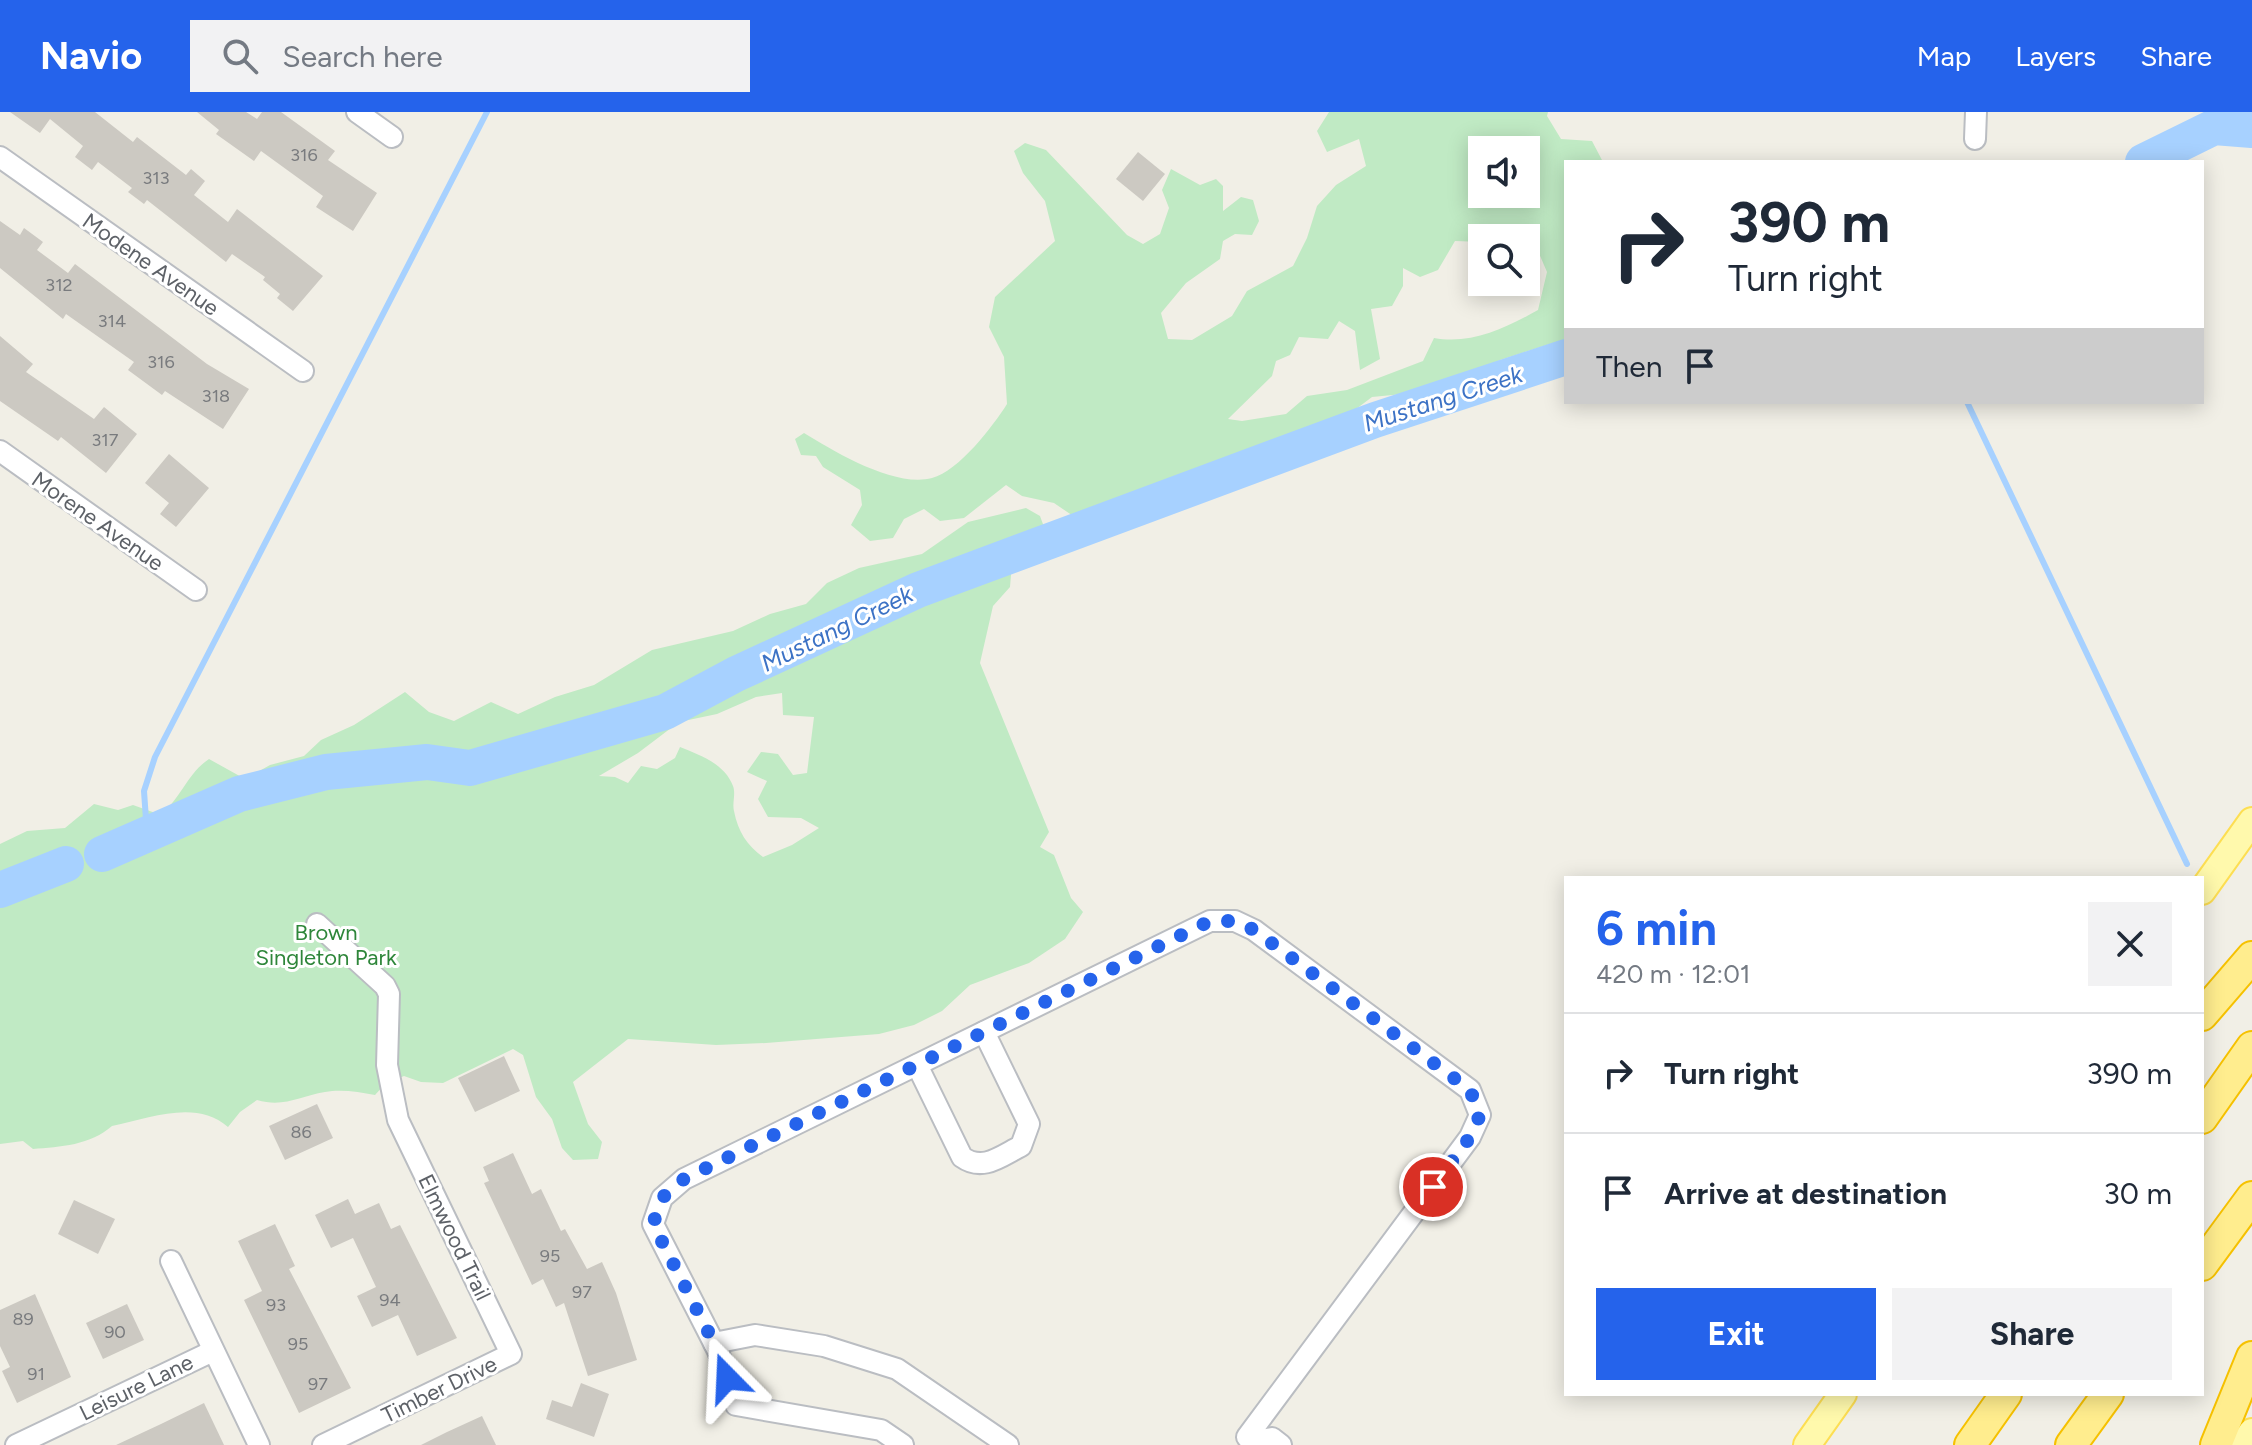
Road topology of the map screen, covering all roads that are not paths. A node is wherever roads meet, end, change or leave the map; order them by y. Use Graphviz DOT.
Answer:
graph roads {
  1 [pos="357,112"];
  2 [pos="1976,112"];
  3 [pos="392,137"];
  4 [pos="1975,139"];
  5 [pos="0,157"];
  6 [pos="303,371"];
  7 [pos="0,451"];
  8 [pos="196,590"];
  9 [pos="2252,821"];
  10 [pos="2204,888"];
  11 [pos="317,924"];
  12 [pos="2252,957"];
  13 [pos="2204,1013"];
  14 [pos="984,1032"];
  15 [pos="2252,1047"];
  16 [pos="917,1065"];
  17 [pos="2204,1115"];
  18 [pos="2252,1197"];
  19 [pos="171,1261"];
  20 [pos="2204,1262"];
  21 [pos="714,1343"];
  22 [pos="213,1351"];
  23 [pos="511,1354"];
  24 [pos="2252,1357"];
  25 [pos="1842,1396"];
  26 [pos="2005,1396"];
  27 [pos="2107,1396"];
  28 [pos="2252,1432"];
  29 [pos="1249,1442"];
  30 [pos="16,1445"];
  31 [pos="259,1445"];
  32 [pos="323,1445"];
  33 [pos="903,1445"];
  34 [pos="1008,1445"];
  35 [pos="1281,1445"];
  36 [pos="1807,1445"];
  37 [pos="1970,1445"];
  38 [pos="2071,1445"];
  39 [pos="2216,1445"];
  40 [pos="2243,1445"];
  1 -- 3 [label="street"];
  2 -- 4 [label="street"];
  5 -- 6 [label="street, Modene Avenue"];
  7 -- 8 [label="street, Morene Avenue"];
  9 -- 10 [label="main road"];
  11 -- 23 [label="street, Elmwood Trail"];
  12 -- 13 [label="highway"];
  14 -- 16 [label="street"];
  14 -- 16 [label="street"];
  14 -- 29 [label="street"];
  15 -- 17 [label="highway"];
  16 -- 21 [label="street"];
  18 -- 20 [label="highway"];
  19 -- 22 [label="street"];
  21 -- 33 [label="street"];
  21 -- 34 [label="street"];
  22 -- 30 [label="street, Leisure Lane"];
  22 -- 31 [label="street"];
  23 -- 32 [label="street, Timber Drive"];
  24 -- 39 [label="highway"];
  25 -- 36 [label="main road"];
  26 -- 37 [label="highway"];
  27 -- 38 [label="highway"];
  28 -- 40 [label="main road"];
  29 -- 35 [label="street"];
}
